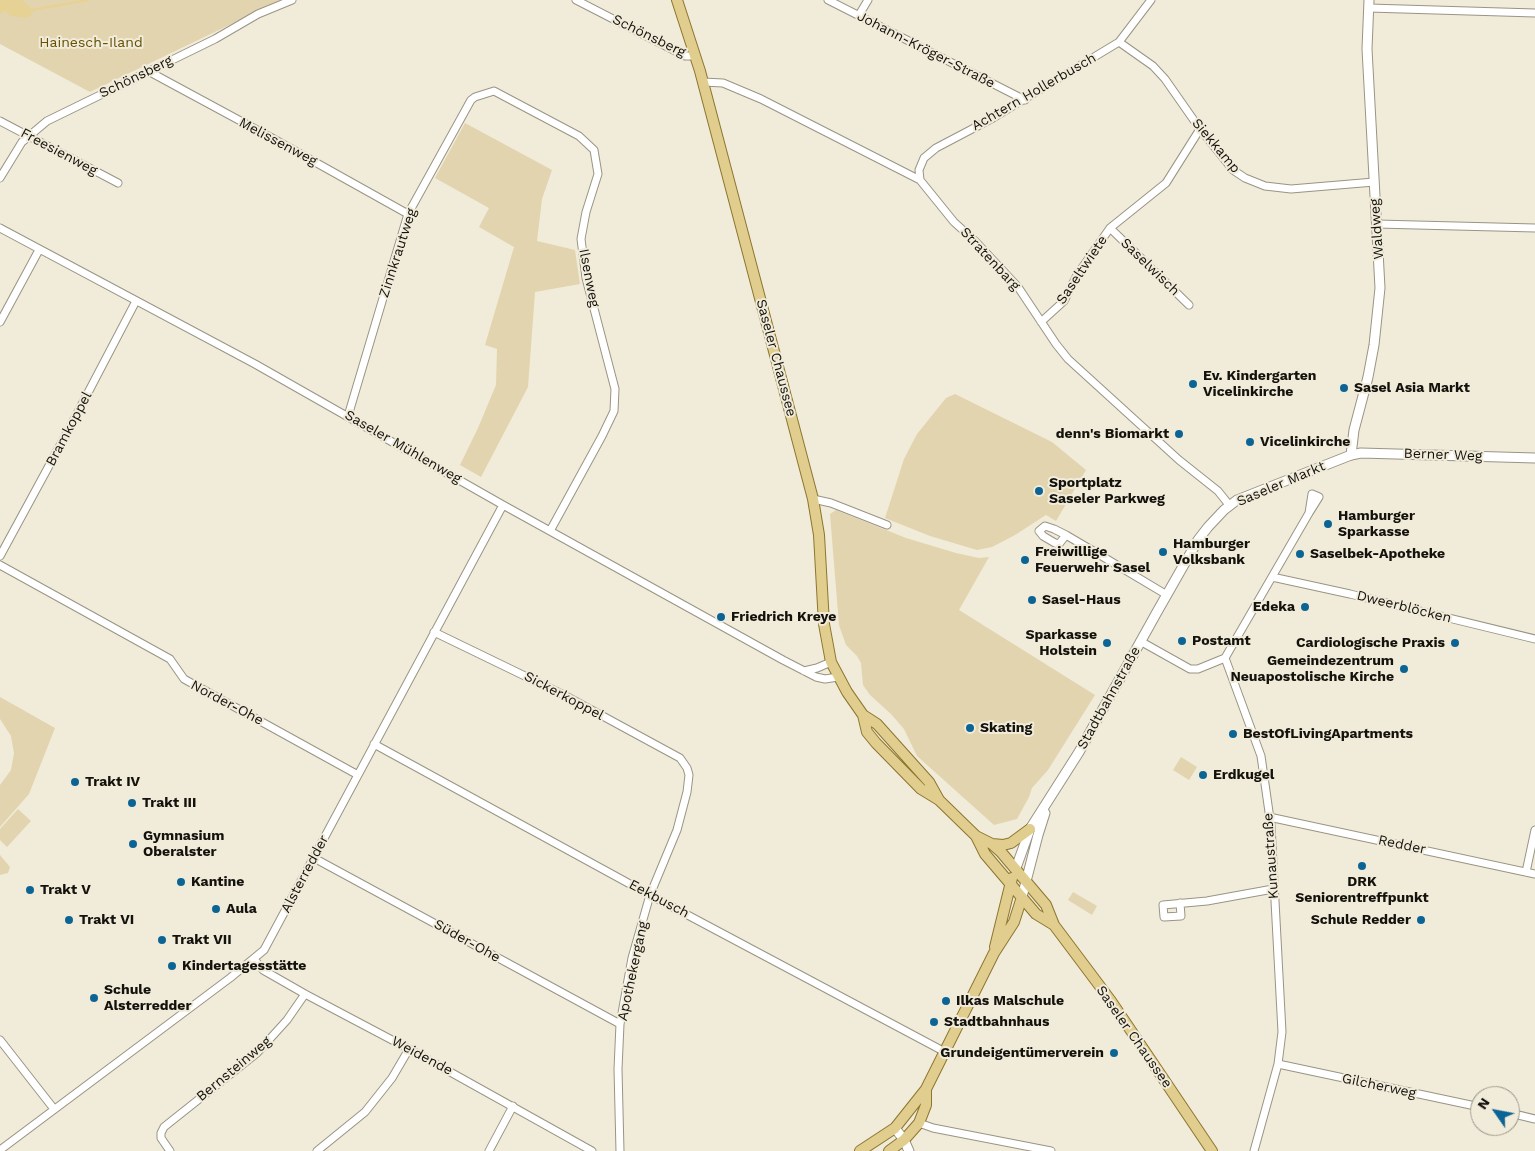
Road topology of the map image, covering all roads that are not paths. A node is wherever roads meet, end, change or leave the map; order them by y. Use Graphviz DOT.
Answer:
graph roads {
  1 [pos="292,0"];
  2 [pos="576,0"];
  3 [pos="677,0"];
  4 [pos="828,0"];
  5 [pos="868,0"];
  6 [pos="1151,0"];
  7 [pos="1369,4"];
  8 [pos="1535,12"];
  9 [pos="859,15"];
  10 [pos="1119,42"];
  11 [pos="696,56"];
  12 [pos="148,72"];
  13 [pos="703,82"];
  14 [pos="471,100"];
  15 [pos="1025,100"];
  16 [pos="0,120"];
  17 [pos="1200,129"];
  18 [pos="28,136"];
  19 [pos="0,178"];
  20 [pos="920,180"];
  21 [pos="1374,182"];
  22 [pos="118,183"];
  23 [pos="408,214"];
  24 [pos="1377,224"];
  25 [pos="0,228"];
  26 [pos="1110,228"];
  27 [pos="1535,228"];
  28 [pos="39,250"];
  29 [pos="136,301"];
  30 [pos="1189,305"];
  31 [pos="0,322"];
  32 [pos="1041,322"];
  33 [pos="348,416"];
  34 [pos="1351,455"];
  35 [pos="1535,458"];
  36 [pos="813,499"];
  37 [pos="503,505"];
  38 [pos="1230,506"];
  39 [pos="1309,514"];
  40 [pos="887,525"];
  41 [pos="550,531"];
  42 [pos="1066,536"];
  43 [pos="0,556"];
  44 [pos="0,565"];
  45 [pos="1272,577"];
  46 [pos="1167,595"];
  47 [pos="434,632"];
  48 [pos="1535,639"];
  49 [pos="1140,641"];
  50 [pos="1225,658"];
  51 [pos="832,662"];
  52 [pos="804,671"];
  53 [pos="838,676"];
  54 [pos="374,744"];
  55 [pos="687,768"];
  56 [pos="358,775"];
  57 [pos="1050,800"];
  58 [pos="1269,817"];
  59 [pos="1030,830"];
  60 [pos="1535,830"];
  61 [pos="976,836"];
  62 [pos="992,844"];
  63 [pos="314,858"];
  64 [pos="1016,868"];
  65 [pos="1526,872"];
  66 [pos="1535,874"];
  67 [pos="1027,880"];
  68 [pos="1011,884"];
  69 [pos="1273,889"];
  70 [pos="650,895"];
  71 [pos="1022,897"];
  72 [pos="1180,903"];
  73 [pos="1054,925"];
  74 [pos="994,952"];
  75 [pos="254,959"];
  76 [pos="305,994"];
  77 [pos="620,1024"];
  78 [pos="0,1040"];
  79 [pos="409,1049"];
  80 [pos="944,1052"];
  81 [pos="1278,1064"];
  82 [pos="926,1089"];
  83 [pos="1470,1105"];
  84 [pos="512,1106"];
  85 [pos="54,1109"];
  86 [pos="1520,1115"];
  87 [pos="1535,1119"];
  88 [pos="919,1123"];
  89 [pos="896,1128"];
  90 [pos="886,1135"];
  91 [pos="904,1140"];
  92 [pos="0,1150"];
  93 [pos="892,1150"];
  94 [pos="170,1151"];
  95 [pos="317,1151"];
  96 [pos="489,1151"];
  97 [pos="592,1151"];
  98 [pos="620,1151"];
  99 [pos="860,1151"];
  100 [pos="909,1151"];
  101 [pos="1051,1151"];
  102 [pos="1212,1151"];
  103 [pos="1254,1151"];
  1 -- 12 [label="street, Schönsberg"];
  2 -- 11 [label="street, Schönsberg"];
  3 -- 11 [label="main road, Saseler Chaussee"];
  4 -- 9 [label="street, Johann-Kröger-Straße"];
  5 -- 9 [label="street"];
  6 -- 10 [label="street, Achtern Hollerbusch"];
  7 -- 8 [label="street"];
  7 -- 21 [label="main road, Waldweg"];
  9 -- 15 [label="street, Johann-Kröger-Straße"];
  10 -- 15 [label="street, Achtern Hollerbusch"];
  10 -- 17 [label="street, Siekkamp"];
  11 -- 13 [label="main road, Saseler Chaussee"];
  12 -- 18 [label="street, Schönsberg"];
  12 -- 23 [label="street, Melissenweg"];
  13 -- 20 [label="street, Stratenbarg"];
  13 -- 36 [label="main road, Saseler Chaussee"];
  14 -- 23 [label="street, Zinnkrautweg"];
  14 -- 41 [label="street, Ilsenweg"];
  15 -- 20 [label="street, Achtern Hollerbusch"];
  16 -- 18 [label="street, Freesienweg"];
  17 -- 21 [label="street, Siekkamp"];
  17 -- 26 [label="street, Saseltwiete"];
  18 -- 19 [label="street, Schönsberg"];
  18 -- 22 [label="street, Freesienweg"];
  20 -- 32 [label="street, Stratenbarg"];
  21 -- 24 [label="main road, Waldweg"];
  23 -- 33 [label="street, Zinnkrautweg"];
  24 -- 27 [label="street"];
  24 -- 34 [label="main road, Waldweg"];
  25 -- 28 [label="street, Saseler Mühlenweg"];
  26 -- 30 [label="street, Saselwisch"];
  26 -- 32 [label="street, Saseltwiete"];
  28 -- 29 [label="street, Saseler Mühlenweg"];
  28 -- 31 [label="street"];
  29 -- 33 [label="street, Saseler Mühlenweg"];
  29 -- 43 [label="street, Bramkoppel"];
  32 -- 38 [label="street, Stratenbarg"];
  33 -- 37 [label="street, Saseler Mühlenweg"];
  34 -- 35 [label="main road, Berner Weg"];
  34 -- 38 [label="main road, Saseler Markt"];
  36 -- 40 [label="street"];
  36 -- 51 [label="main road, Saseler Chaussee"];
  37 -- 41 [label="street, Saseler Mühlenweg"];
  37 -- 47 [label="street, Alsterredder"];
  38 -- 46 [label="main road, Saseler Markt"];
  39 -- 45 [label="street"];
  41 -- 52 [label="street, Saseler Mühlenweg"];
  42 -- 46 [label="street"];
  44 -- 56 [label="street, Norder-Ohe"];
  45 -- 48 [label="street, Dweerblöcken"];
  45 -- 50 [label="street"];
  46 -- 49 [label="main road, Stadtbahnstraße"];
  47 -- 54 [label="street, Alsterredder"];
  47 -- 55 [label="street, Sickerkoppel"];
  49 -- 50 [label="street"];
  49 -- 57 [label="main road, Stadtbahnstraße"];
  50 -- 58 [label="street, Kunaustraße"];
  51 -- 52 [label="street"];
  51 -- 53 [label="main road, Saseler Chaussee"];
  52 -- 53 [label="street, Saseler Mühlenweg"];
  53 -- 61 [label="main road, Saseler Chaussee"];
  54 -- 56 [label="street, Alsterredder"];
  54 -- 70 [label="street, Eekbusch"];
  55 -- 70 [label="street, Apothekergang"];
  56 -- 63 [label="street, Alsterredder"];
  57 -- 59 [label="main road, Stadtbahnstraße"];
  57 -- 67 [label="main road, Stadtbahnstraße"];
  58 -- 65 [label="street, Redder"];
  58 -- 69 [label="street, Kunaustraße"];
  59 -- 62 [label="main road"];
  59 -- 64 [label="main road, Stadtbahnstraße"];
  60 -- 65 [label="street"];
  61 -- 62 [label="main road, Saseler Chaussee"];
  61 -- 68 [label="main road, Saseler Chaussee"];
  62 -- 64 [label="main road, Saseler Chaussee"];
  63 -- 75 [label="street, Alsterredder"];
  63 -- 77 [label="street, Süder-Ohe"];
  64 -- 67 [label="main road, Saseler Chaussee"];
  64 -- 68 [label="main road, Stadtbahnstraße"];
  65 -- 66 [label="street, Redder"];
  67 -- 71 [label="main road, Stadtbahnstraße"];
  67 -- 73 [label="main road, Saseler Chaussee"];
  68 -- 71 [label="main road, Saseler Chaussee"];
  68 -- 74 [label="main road, Stadtbahnstraße"];
  69 -- 72 [label="street"];
  69 -- 81 [label="street, Kunaustraße"];
  70 -- 77 [label="street, Apothekergang"];
  70 -- 80 [label="street, Eekbusch"];
  71 -- 73 [label="main road, Saseler Chaussee"];
  71 -- 74 [label="main road, Stadtbahnstraße"];
  73 -- 102 [label="main road, Saseler Chaussee"];
  74 -- 80 [label="main road, Stadtbahnstraße"];
  75 -- 76 [label="street, Weidende"];
  75 -- 85 [label="street, Alsterredder"];
  76 -- 79 [label="street, Weidende"];
  76 -- 94 [label="street, Bernsteinweg"];
  77 -- 98 [label="street, Apothekergang"];
  78 -- 85 [label="street"];
  79 -- 84 [label="street, Weidende"];
  79 -- 95 [label="street"];
  80 -- 82 [label="main road, Stadtbahnstraße"];
  81 -- 83 [label="street, Gilcherweg"];
  81 -- 103 [label="street, Kunaustraße"];
  82 -- 88 [label="main road, Stadtbahnstraße"];
  82 -- 89 [label="main road, Stadtbahnstraße"];
  84 -- 96 [label="street"];
  84 -- 97 [label="street, Weidende"];
  85 -- 92 [label="street, Alsterredder"];
  86 -- 87 [label="street"];
  88 -- 91 [label="main road, Stadtbahnstraße"];
  88 -- 101 [label="street"];
  89 -- 90 [label="main road, Stadtbahnstraße"];
  89 -- 91 [label="main road"];
  90 -- 93 [label="main road"];
  90 -- 99 [label="main road, Stadtbahnstraße"];
  91 -- 93 [label="main road, Stadtbahnstraße"];
  91 -- 100 [label="main road"];
}
